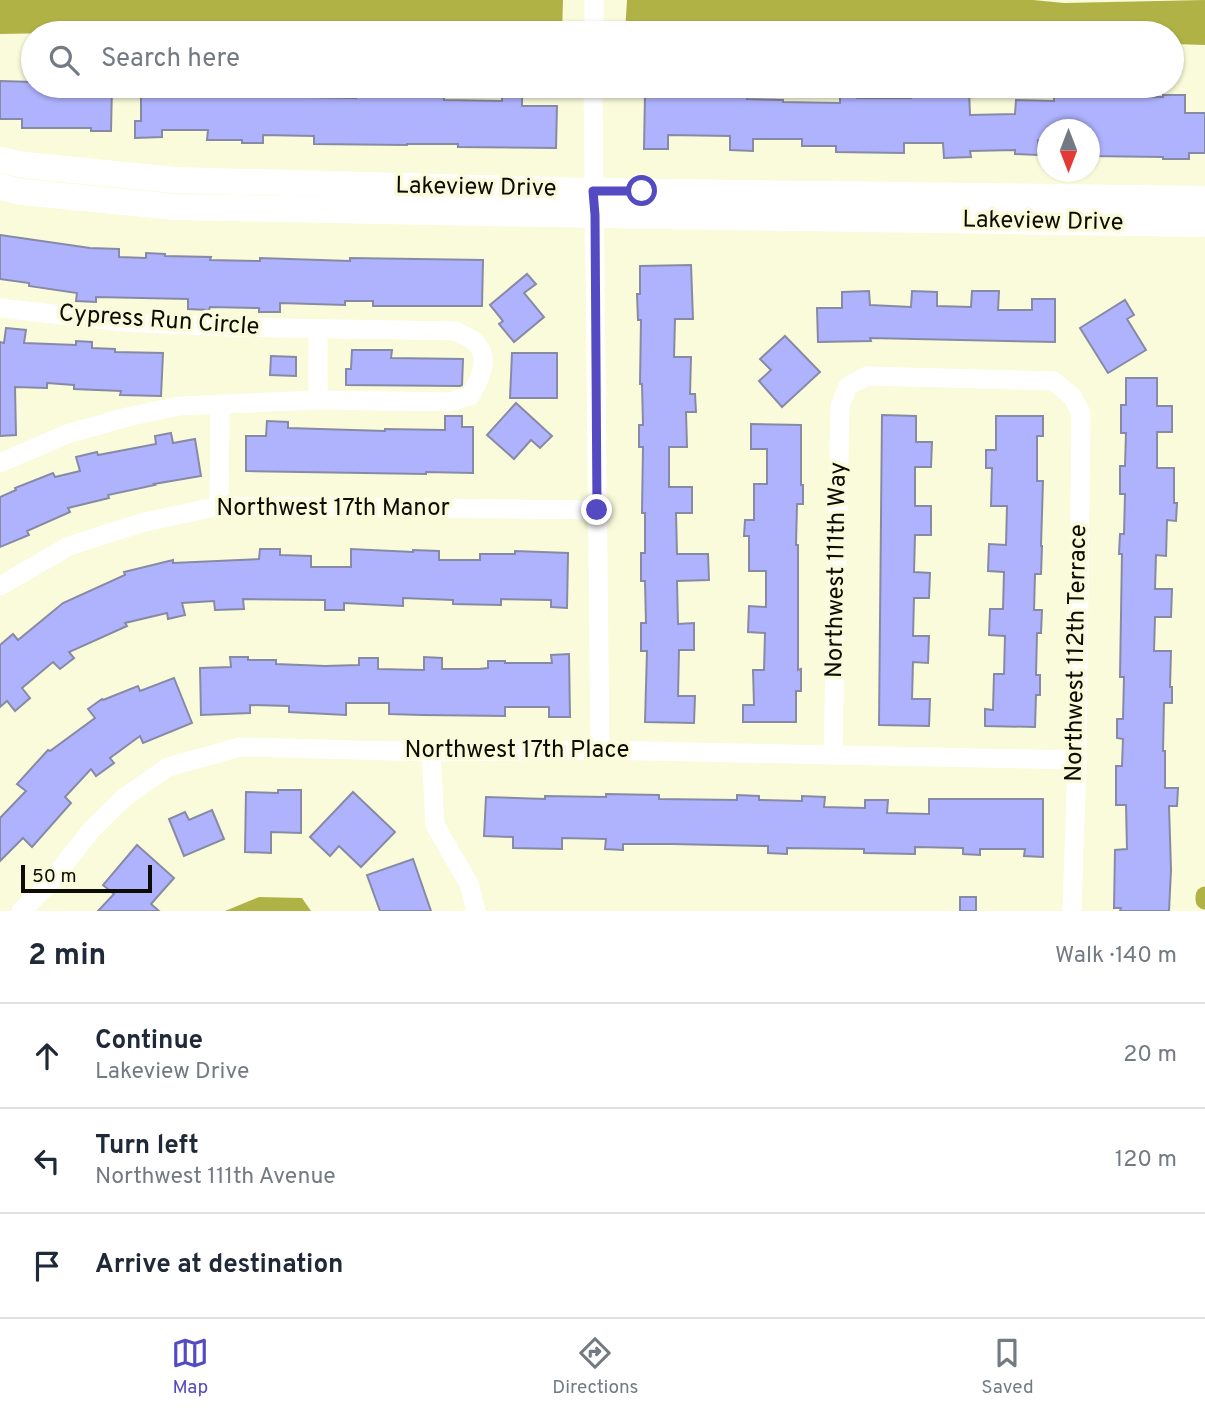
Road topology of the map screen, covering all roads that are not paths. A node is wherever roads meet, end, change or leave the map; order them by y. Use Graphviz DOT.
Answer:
graph roads {
  1 [pos="594,0"];
  2 [pos="594,21"];
  3 [pos="593,98"];
  4 [pos="0,160"];
  5 [pos="0,187"];
  6 [pos="1205,199"];
  7 [pos="594,203"];
  8 [pos="1205,224"];
  9 [pos="0,308"];
  10 [pos="317,329"];
  11 [pos="848,386"];
  12 [pos="317,400"];
  13 [pos="220,404"];
  14 [pos="0,463"];
  15 [pos="219,506"];
  16 [pos="597,510"];
  17 [pos="0,586"];
  18 [pos="600,750"];
  19 [pos="430,752"];
  20 [pos="833,755"];
  21 [pos="1077,760"];
  22 [pos="21,911"];
  23 [pos="476,911"];
  24 [pos="1072,911"];
  1 -- 2 [label="street"];
  3 -- 7 [label="street"];
  4 -- 7 [label="street, Lakeview Drive"];
  5 -- 7 [label="street, Lakeview Drive"];
  6 -- 7 [label="street, Lakeview Drive"];
  7 -- 8 [label="street, Lakeview Drive"];
  7 -- 16 [label="street"];
  9 -- 10 [label="street, Cypress Run Circle"];
  10 -- 12 [label="street"];
  10 -- 12 [label="street, Cypress Run Circle"];
  11 -- 20 [label="street, Northwest 111th Way"];
  11 -- 21 [label="street, Northwest 112th Terrace"];
  12 -- 13 [label="street, Cypress Run Circle"];
  13 -- 14 [label="street, Cypress Run Circle"];
  13 -- 15 [label="street"];
  15 -- 16 [label="street, Northwest 17th Manor"];
  15 -- 17 [label="street, Northwest 17th Manor"];
  16 -- 18 [label="street"];
  18 -- 19 [label="street, Northwest 17th Place"];
  18 -- 20 [label="street, Northwest 17th Place"];
  19 -- 22 [label="street, Northwest 17th Place"];
  19 -- 23 [label="street"];
  20 -- 21 [label="street, Northwest 17th Place"];
  21 -- 24 [label="street, Northwest 112th Terrace"];
}
